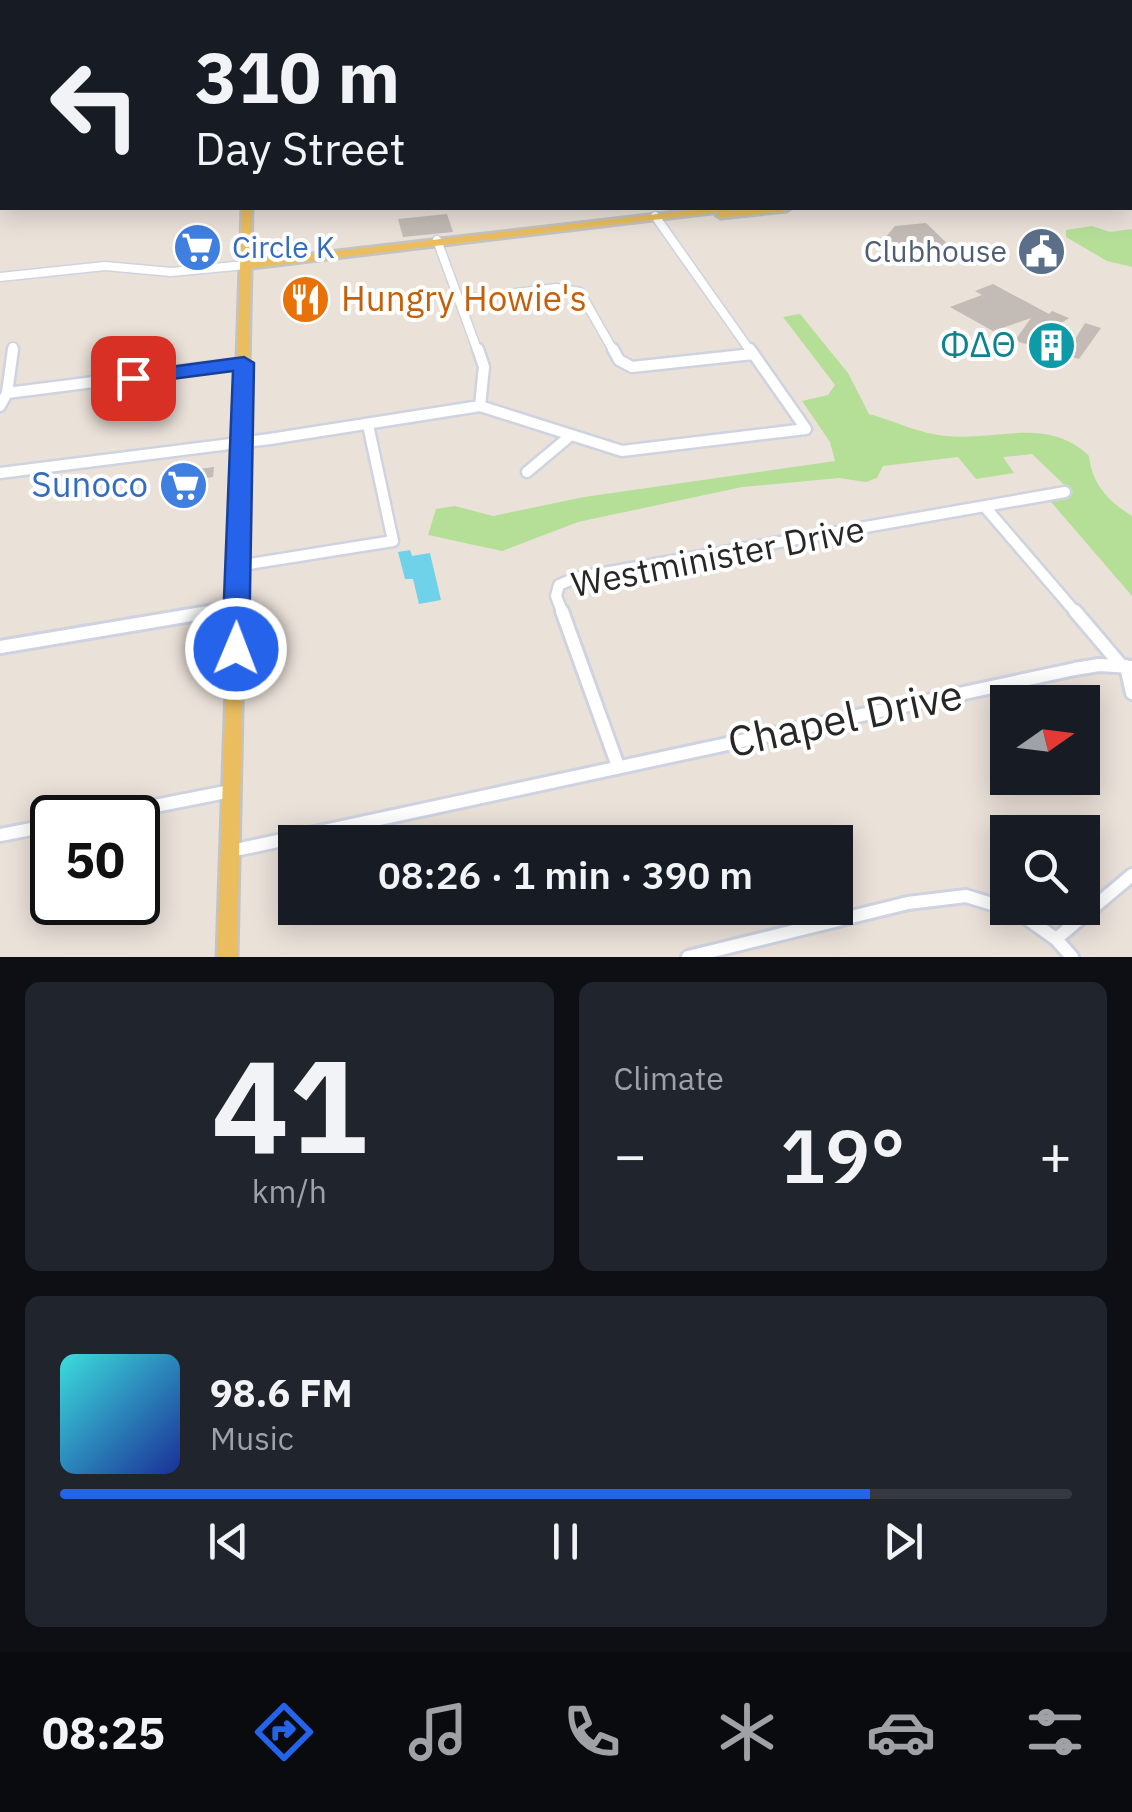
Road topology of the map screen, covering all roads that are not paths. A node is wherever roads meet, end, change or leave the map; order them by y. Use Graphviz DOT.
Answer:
graph roads {
  1 [pos="248,210"];
  2 [pos="718,210"];
  3 [pos="763,210"];
  4 [pos="657,219"];
  5 [pos="438,243"];
  6 [pos="343,254"];
  7 [pos="246,264"];
  8 [pos="0,277"];
  9 [pos="460,300"];
  10 [pos="14,347"];
  11 [pos="753,354"];
  12 [pos="244,363"];
  13 [pos="7,394"];
  14 [pos="0,406"];
  15 [pos="480,406"];
  16 [pos="368,424"];
  17 [pos="570,436"];
  18 [pos="241,441"];
  19 [pos="527,472"];
  20 [pos="0,473"];
  21 [pos="1065,492"];
  22 [pos="984,507"];
  23 [pos="237,566"];
  24 [pos="236,608"];
  25 [pos="0,647"];
  26 [pos="1126,666"];
  27 [pos="1132,693"];
  28 [pos="618,766"];
  29 [pos="232,791"];
  30 [pos="160,805"];
  31 [pos="30,830"];
  32 [pos="0,836"];
  33 [pos="231,851"];
  34 [pos="1132,875"];
  35 [pos="1056,940"];
  36 [pos="227,957"];
  37 [pos="688,957"];
  38 [pos="1072,957"];
  1 -- 7 [label="main road"];
  2 -- 4 [label="main road"];
  3 -- 4 [label="main road"];
  4 -- 5 [label="main road"];
  4 -- 11 [label="street"];
  5 -- 6 [label="main road"];
  5 -- 9 [label="street"];
  6 -- 7 [label="main road"];
  7 -- 8 [label="street"];
  7 -- 12 [label="main road"];
  9 -- 11 [label="street"];
  9 -- 15 [label="street"];
  10 -- 13 [label="street"];
  11 -- 17 [label="street"];
  12 -- 13 [label="street"];
  12 -- 18 [label="main road"];
  13 -- 14 [label="street"];
  15 -- 16 [label="street"];
  15 -- 17 [label="street"];
  16 -- 18 [label="street"];
  16 -- 23 [label="street"];
  17 -- 19 [label="street"];
  18 -- 20 [label="street"];
  18 -- 23 [label="main road"];
  21 -- 22 [label="street, Westminister Drive"];
  22 -- 26 [label="street"];
  22 -- 28 [label="street, Westminister Drive"];
  23 -- 24 [label="main road"];
  24 -- 25 [label="street"];
  24 -- 29 [label="main road"];
  26 -- 27 [label="street"];
  26 -- 28 [label="street, Chapel Drive"];
  28 -- 33 [label="street, Chapel Drive"];
  29 -- 30 [label="street"];
  29 -- 33 [label="main road"];
  31 -- 32 [label="street"];
  33 -- 36 [label="main road"];
  34 -- 35 [label="street"];
  35 -- 37 [label="street"];
  35 -- 38 [label="street"];
}
